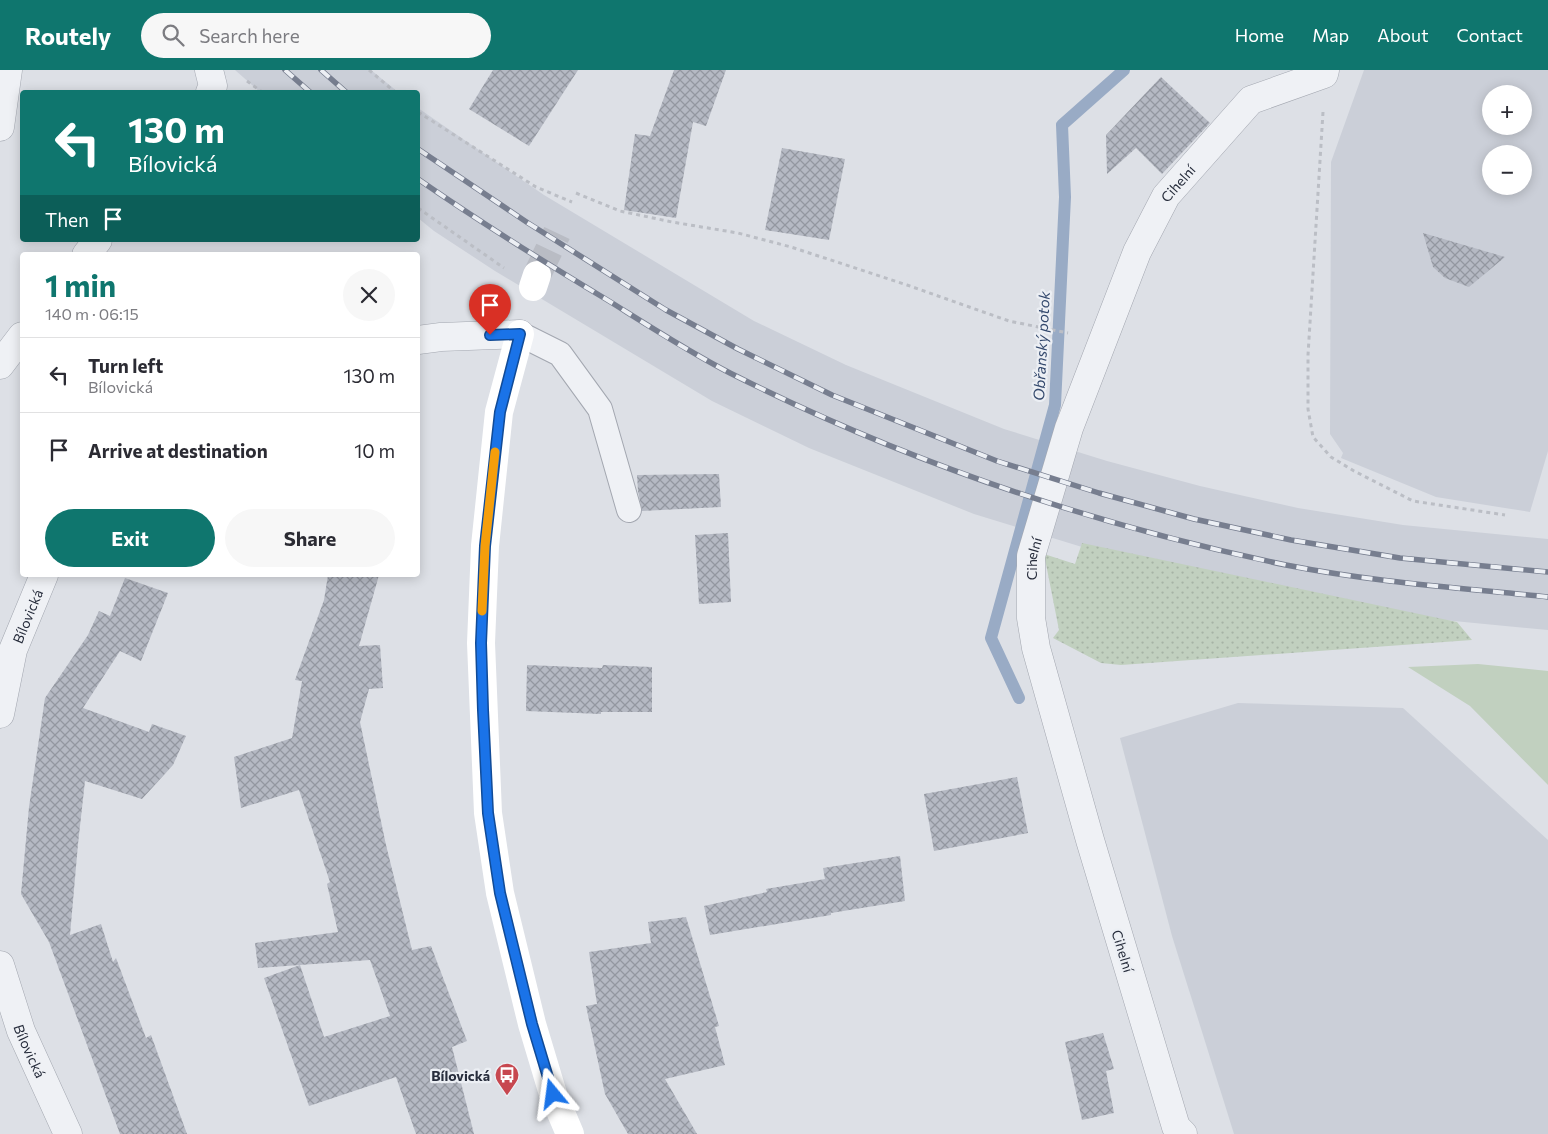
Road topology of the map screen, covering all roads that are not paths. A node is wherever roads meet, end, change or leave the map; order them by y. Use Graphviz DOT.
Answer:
graph roads {
  1 [pos="8,70"];
  2 [pos="209,70"];
  3 [pos="1324,72"];
  4 [pos="211,90"];
  5 [pos="0,127"];
  6 [pos="96,242"];
  7 [pos="88,252"];
  8 [pos="520,334"];
  9 [pos="20,339"];
  10 [pos="420,340"];
  11 [pos="0,364"];
  12 [pos="629,510"];
  13 [pos="43,577"];
  14 [pos="0,714"];
  15 [pos="0,965"];
  16 [pos="68,1134"];
  17 [pos="570,1134"];
  18 [pos="1183,1134"];
  1 -- 5 [label="street"];
  2 -- 4 [label="street"];
  3 -- 18 [label="street, Cihelní"];
  6 -- 7 [label="street"];
  8 -- 10 [label="street"];
  8 -- 12 [label="lane"];
  8 -- 17 [label="main road"];
  9 -- 11 [label="street"];
  13 -- 14 [label="street, Bílovická"];
  15 -- 16 [label="street, Bílovická"];
}
